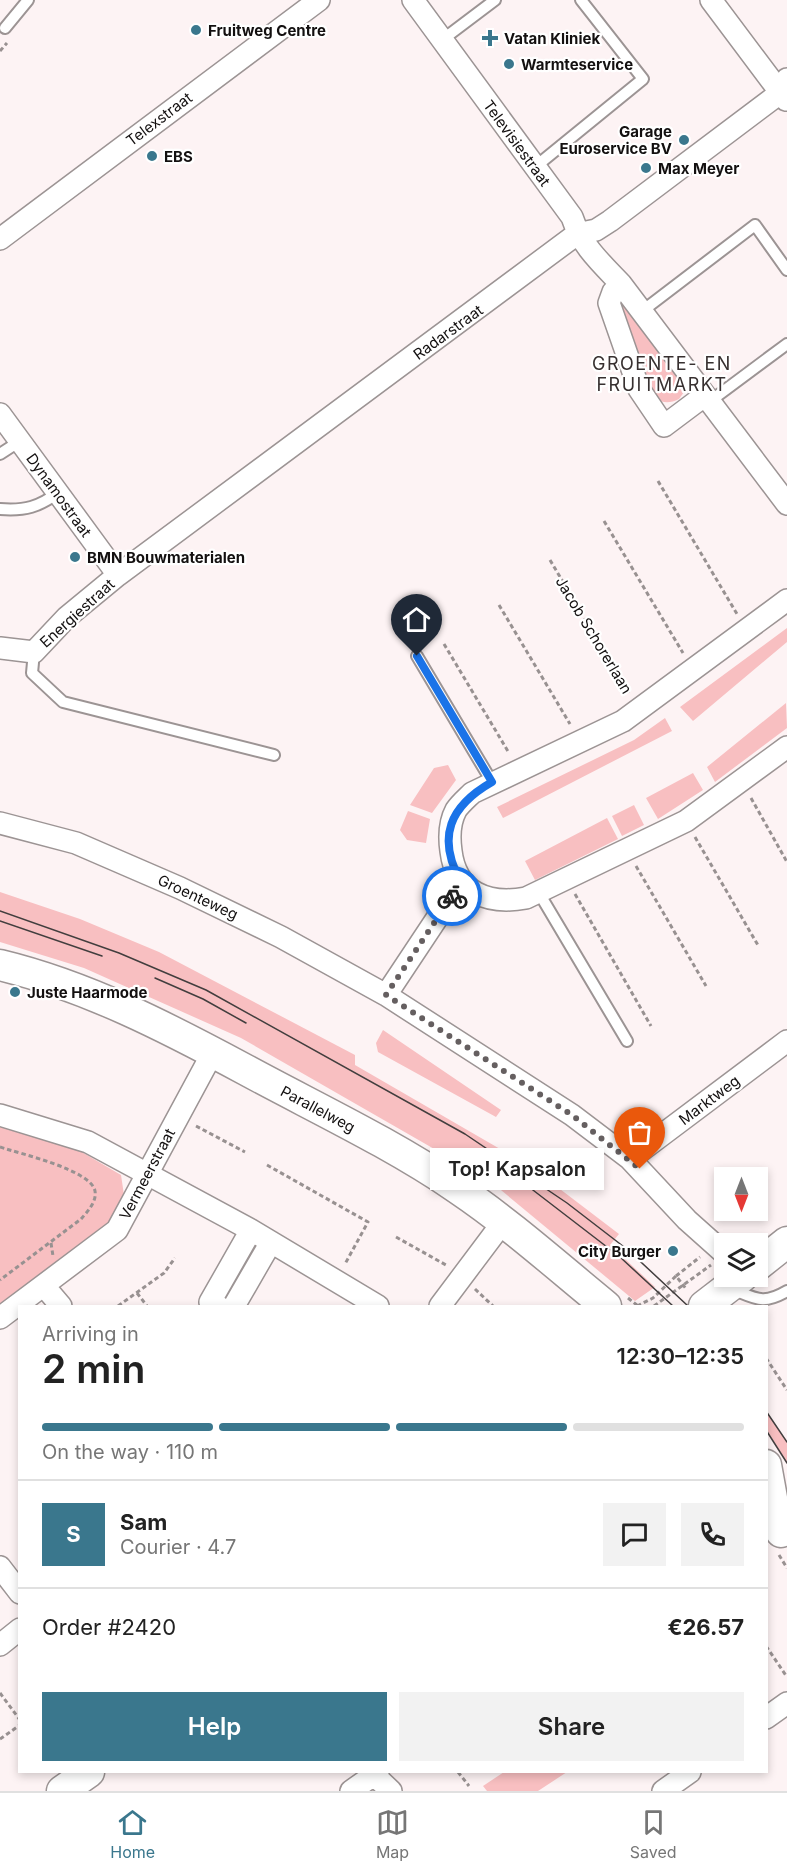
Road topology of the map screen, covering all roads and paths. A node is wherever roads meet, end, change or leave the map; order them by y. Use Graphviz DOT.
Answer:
graph roads {
  1 [pos="28,0"];
  2 [pos="319,0"];
  3 [pos="413,0"];
  4 [pos="495,0"];
  5 [pos="581,0"];
  6 [pos="711,0"];
  7 [pos="5,28"];
  8 [pos="442,40"];
  9 [pos="785,92"];
  10 [pos="535,167"];
  11 [pos="577,234"];
  12 [pos="0,239"];
  13 [pos="787,270"];
  14 [pos="621,284"];
  15 [pos="641,312"];
  16 [pos="787,344"];
  17 [pos="706,399"];
  18 [pos="0,414"];
  19 [pos="20,441"];
  20 [pos="0,454"];
  21 [pos="658,481"];
  22 [pos="58,492"];
  23 [pos="787,504"];
  24 [pos="0,509"];
  25 [pos="604,521"];
  26 [pos="550,560"];
  27 [pos="118,575"];
  28 [pos="787,600"];
  29 [pos="499,605"];
  30 [pos="747,630"];
  31 [pos="444,644"];
  32 [pos="0,648"];
  33 [pos="34,652"];
  34 [pos="417,656"];
  35 [pos="694,669"];
  36 [pos="639,711"];
  37 [pos="579,742"];
  38 [pos="787,747"];
  39 [pos="274,754"];
  40 [pos="518,770"];
  41 [pos="741,780"];
  42 [pos="492,782"];
  43 [pos="686,821"];
  44 [pos="0,823"];
  45 [pos="627,850"];
  46 [pos="787,862"];
  47 [pos="566,880"];
  48 [pos="461,882"];
  49 [pos="539,893"];
  50 [pos="759,946"];
  51 [pos="0,965"];
  52 [pos="706,986"];
  53 [pos="386,995"];
  54 [pos="651,1026"];
  55 [pos="627,1041"];
  56 [pos="787,1041"];
  57 [pos="213,1052"];
  58 [pos="0,1115"];
  59 [pos="191,1123"];
  60 [pos="0,1147"];
  61 [pos="244,1152"];
  62 [pos="630,1159"];
  63 [pos="267,1165"];
  64 [pos="146,1175"];
  65 [pos="503,1222"];
  66 [pos="251,1230"];
  67 [pos="396,1237"];
  68 [pos="271,1242"];
  69 [pos="787,1242"];
  70 [pos="714,1243"];
  71 [pos="714,1253"];
  72 [pos="768,1257"];
  73 [pos="174,1258"];
  74 [pos="453,1269"];
  75 [pos="676,1276"];
  76 [pos="694,1276"];
  77 [pos="0,1280"];
  78 [pos="336,1281"];
  79 [pos="683,1285"];
  80 [pos="44,1286"];
  81 [pos="725,1287"];
  82 [pos="742,1287"];
  83 [pos="474,1288"];
  84 [pos="787,1291"];
  85 [pos="137,1293"];
  86 [pos="696,1300"];
  87 [pos="60,1305"];
  88 [pos="119,1305"];
  89 [pos="146,1305"];
  90 [pos="216,1305"];
  91 [pos="235,1305"];
  92 [pos="376,1305"];
  93 [pos="441,1305"];
  94 [pos="492,1305"];
  95 [pos="605,1305"];
  96 [pos="640,1305"];
  97 [pos="655,1305"];
  98 [pos="0,1318"];
  99 [pos="768,1361"];
  100 [pos="787,1390"];
  101 [pos="768,1500"];
  102 [pos="784,1537"];
  103 [pos="0,1567"];
  104 [pos="18,1590"];
  105 [pos="18,1631"];
  106 [pos="0,1645"];
  107 [pos="768,1649"];
  108 [pos="787,1677"];
  109 [pos="0,1694"];
  110 [pos="787,1703"];
  111 [pos="18,1717"];
  112 [pos="768,1717"];
  113 [pos="18,1726"];
  114 [pos="0,1739"];
  115 [pos="87,1773"];
  116 [pos="374,1773"];
  117 [pos="376,1773"];
  118 [pos="459,1773"];
  119 [pos="689,1773"];
  120 [pos="469,1786"];
  121 [pos="62,1791"];
  122 [pos="351,1791"];
  123 [pos="391,1791"];
  124 [pos="663,1791"];
  1 -- 7 [label="lane"];
  2 -- 12 [label="street, Telexstraat"];
  3 -- 8 [label="street, Televisiestraat"];
  4 -- 8 [label="lane"];
  5 -- 10 [label="lane"];
  6 -- 9 [label="street"];
  8 -- 10 [label="street, Televisiestraat"];
  9 -- 11 [label="street, Radarstraat"];
  10 -- 11 [label="street, Televisiestraat"];
  11 -- 14 [label="street, Televisiestraat"];
  11 -- 27 [label="street, Radarstraat"];
  13 -- 15 [label="lane"];
  14 -- 15 [label="street, Televisiestraat"];
  14 -- 17 [label="street"];
  15 -- 17 [label="street, Televisiestraat"];
  16 -- 17 [label="lane"];
  17 -- 23 [label="street, Televisiestraat"];
  18 -- 19 [label="street, Dynamostraat"];
  19 -- 20 [label="lane"];
  19 -- 22 [label="street, Dynamostraat"];
  21 -- 30 [label="path"];
  22 -- 24 [label="lane"];
  22 -- 27 [label="street, Dynamostraat"];
  25 -- 35 [label="path"];
  26 -- 36 [label="path, Jacob Schorerlaan"];
  27 -- 33 [label="street, Energiestraat"];
  28 -- 30 [label="street, Jacob Schorerlaan"];
  29 -- 37 [label="path"];
  30 -- 35 [label="street, Jacob Schorerlaan"];
  31 -- 40 [label="path"];
  32 -- 33 [label="street, Energiestraat"];
  33 -- 39 [label="lane"];
  34 -- 42 [label="lane"];
  35 -- 36 [label="street, Jacob Schorerlaan"];
  36 -- 37 [label="street, Jacob Schorerlaan"];
  37 -- 40 [label="street, Jacob Schorerlaan"];
  38 -- 41 [label="street"];
  40 -- 42 [label="street, Jacob Schorerlaan"];
  41 -- 43 [label="street"];
  41 -- 46 [label="path"];
  42 -- 48 [label="street, Jacob Schorerlaan"];
  43 -- 45 [label="street"];
  43 -- 50 [label="path"];
  44 -- 53 [label="street, Groenteweg"];
  45 -- 47 [label="street"];
  45 -- 52 [label="path"];
  47 -- 49 [label="street"];
  47 -- 54 [label="path"];
  48 -- 49 [label="street"];
  48 -- 53 [label="street"];
  49 -- 55 [label="lane"];
  51 -- 57 [label="street, Parallelweg"];
  53 -- 62 [label="street, Groenteweg"];
  56 -- 62 [label="street, Marktweg"];
  57 -- 64 [label="street, Vermeerstraat"];
  57 -- 65 [label="street, Parallelweg"];
  58 -- 64 [label="street"];
  59 -- 61 [label="path"];
  60 -- 77 [label="path"];
  62 -- 70 [label="street, Groenteweg"];
  63 -- 78 [label="path"];
  64 -- 66 [label="street"];
  64 -- 80 [label="street, Vermeerstraat"];
  65 -- 93 [label="street"];
  65 -- 95 [label="street, Parallelweg"];
  66 -- 68 [label="street"];
  66 -- 90 [label="street"];
  67 -- 74 [label="path"];
  68 -- 78 [label="street"];
  68 -- 91 [label="street"];
  69 -- 72 [label="street"];
  71 -- 75 [label="path"];
  73 -- 85 [label="path"];
  75 -- 79 [label="path"];
  75 -- 96 [label="path"];
  76 -- 79 [label="path"];
  78 -- 92 [label="street"];
  79 -- 86 [label="path"];
  79 -- 97 [label="path"];
  80 -- 87 [label="street"];
  80 -- 98 [label="street, Vermeerstraat"];
  81 -- 86 [label="street"];
  82 -- 84 [label="lane"];
  83 -- 94 [label="path"];
  85 -- 88 [label="path"];
  85 -- 89 [label="path"];
  99 -- 100 [label="path"];
  101 -- 102 [label="street"];
  103 -- 104 [label="street"];
  105 -- 106 [label="street"];
  107 -- 108 [label="path"];
  109 -- 111 [label="path"];
  110 -- 112 [label="street"];
  113 -- 114 [label="path"];
  115 -- 121 [label="street"];
  116 -- 122 [label="street"];
  117 -- 123 [label="street"];
  118 -- 120 [label="path"];
  119 -- 124 [label="street"];
}
